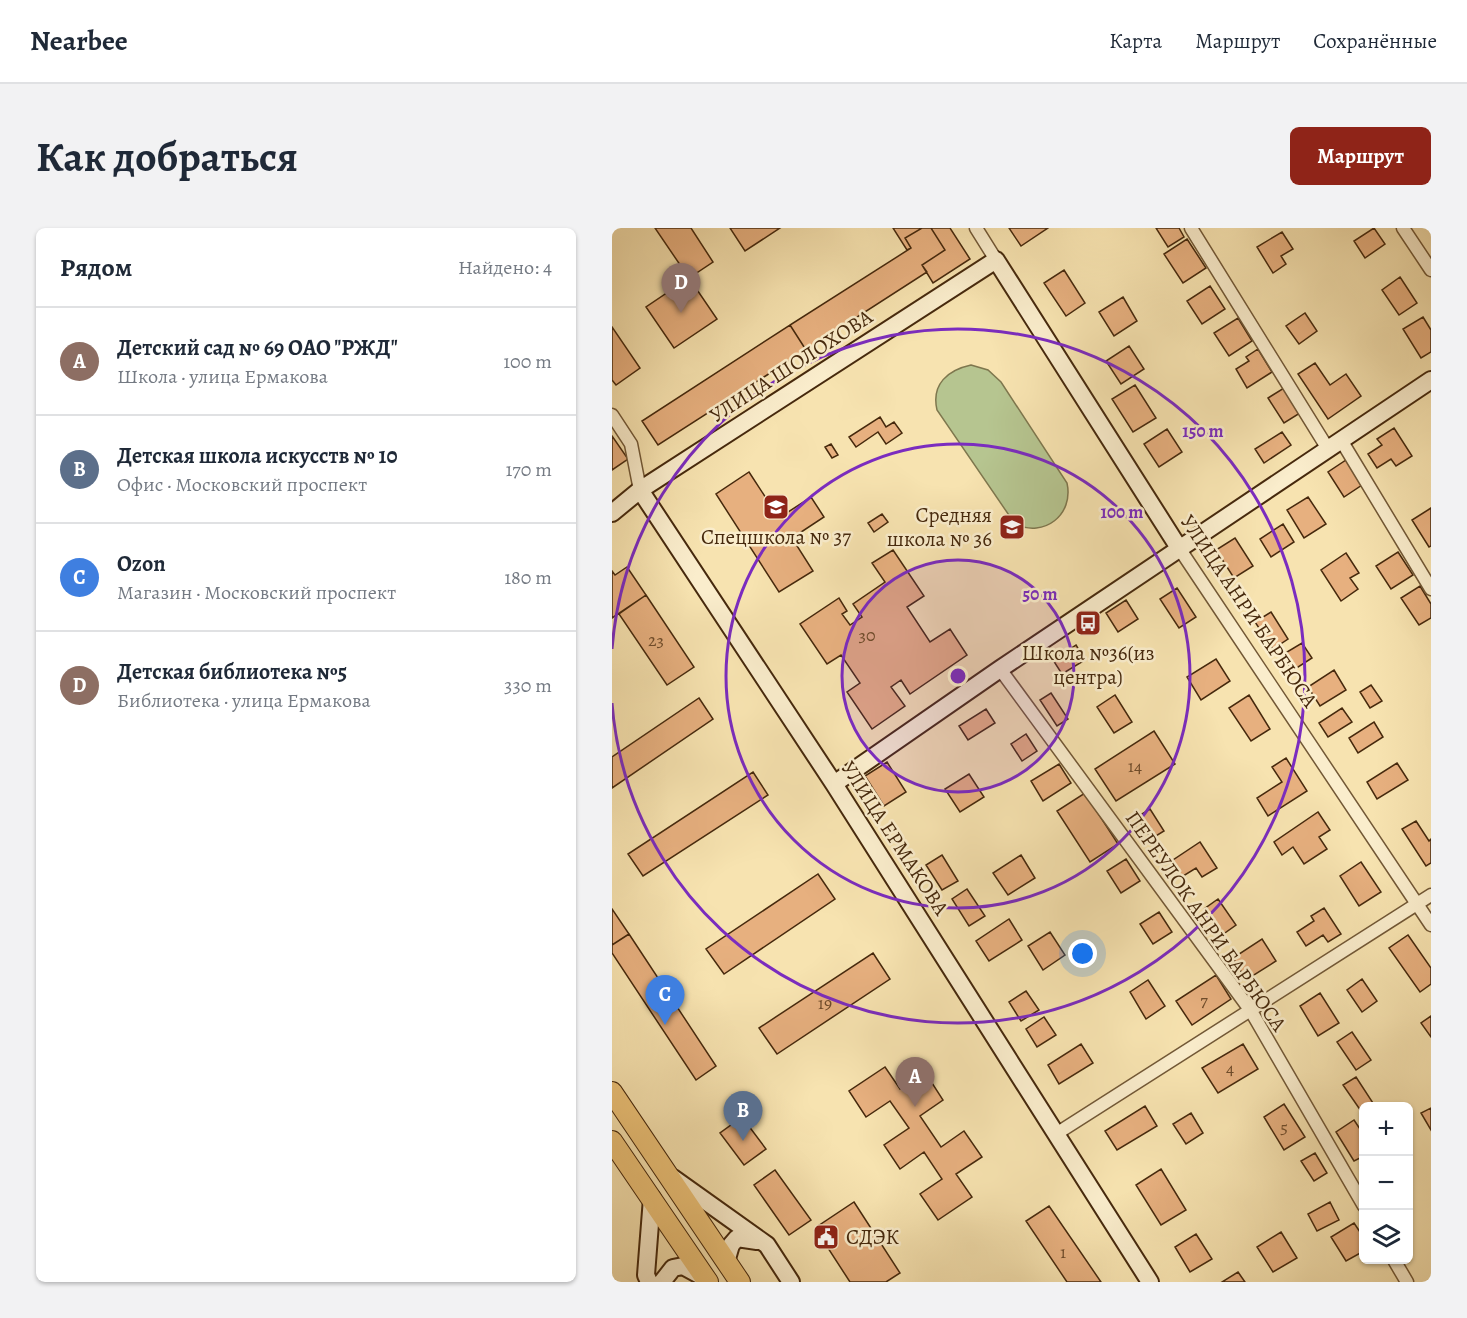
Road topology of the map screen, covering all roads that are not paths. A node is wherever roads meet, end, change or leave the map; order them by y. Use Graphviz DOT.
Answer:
graph roads {
  1 [pos="976,228"];
  2 [pos="1191,228"];
  3 [pos="1403,228"];
  4 [pos="996,260"];
  5 [pos="1431,270"];
  6 [pos="1431,380"];
  7 [pos="612,415"];
  8 [pos="1335,445"];
  9 [pos="640,490"];
  10 [pos="612,513"];
  11 [pos="1179,548"];
  12 [pos="1431,589"];
  13 [pos="1000,669"];
  14 [pos="834,784"];
  15 [pos="1431,895"];
  16 [pos="1418,904"];
  17 [pos="1431,925"];
  18 [pos="1251,1011"];
  19 [pos="612,1092"];
  20 [pos="1056,1134"];
  21 [pos="612,1141"];
  22 [pos="668,1174"];
  23 [pos="1359,1197"];
  24 [pos="652,1198"];
  25 [pos="767,1245"];
  26 [pos="1396,1264"];
  27 [pos="734,1273"];
  28 [pos="707,1280"];
  29 [pos="649,1282"];
  30 [pos="662,1282"];
  31 [pos="791,1282"];
  32 [pos="1150,1282"];
  33 [pos="1407,1282"];
  1 -- 4 [label="street, УЛИЦА АНРИ БАРБЮСА"];
  2 -- 8 [label="street"];
  3 -- 5 [label="street"];
  4 -- 9 [label="street, УЛИЦА ШОЛОХОВА"];
  4 -- 11 [label="street, УЛИЦА АНРИ БАРБЮСА"];
  6 -- 8 [label="street"];
  7 -- 9 [label="street, УЛИЦА ЕРМАКОВА"];
  8 -- 11 [label="street"];
  8 -- 12 [label="street"];
  9 -- 10 [label="street, УЛИЦА ШОЛОХОВА"];
  9 -- 14 [label="street, УЛИЦА ЕРМАКОВА"];
  11 -- 13 [label="street"];
  11 -- 16 [label="street, УЛИЦА АНРИ БАРБЮСА"];
  13 -- 14 [label="street"];
  13 -- 18 [label="street, ПЕРЕУЛОК АНРИ БАРБЮСА"];
  14 -- 20 [label="street, УЛИЦА ЕРМАКОВА"];
  15 -- 16 [label="street"];
  16 -- 17 [label="street, УЛИЦА АНРИ БАРБЮСА"];
  16 -- 18 [label="street"];
  18 -- 20 [label="street"];
  18 -- 23 [label="street, ПЕРЕУЛОК АНРИ БАРБЮСА"];
  19 -- 22 [label="main road"];
  20 -- 32 [label="street, УЛИЦА ЕРМАКОВА"];
  21 -- 24 [label="main road"];
  22 -- 25 [label="street"];
  22 -- 27 [label="main road"];
  24 -- 28 [label="main road"];
  24 -- 29 [label="street"];
  25 -- 27 [label="street"];
  25 -- 31 [label="street"];
  26 -- 33 [label="street"];
  28 -- 30 [label="street"];
}
